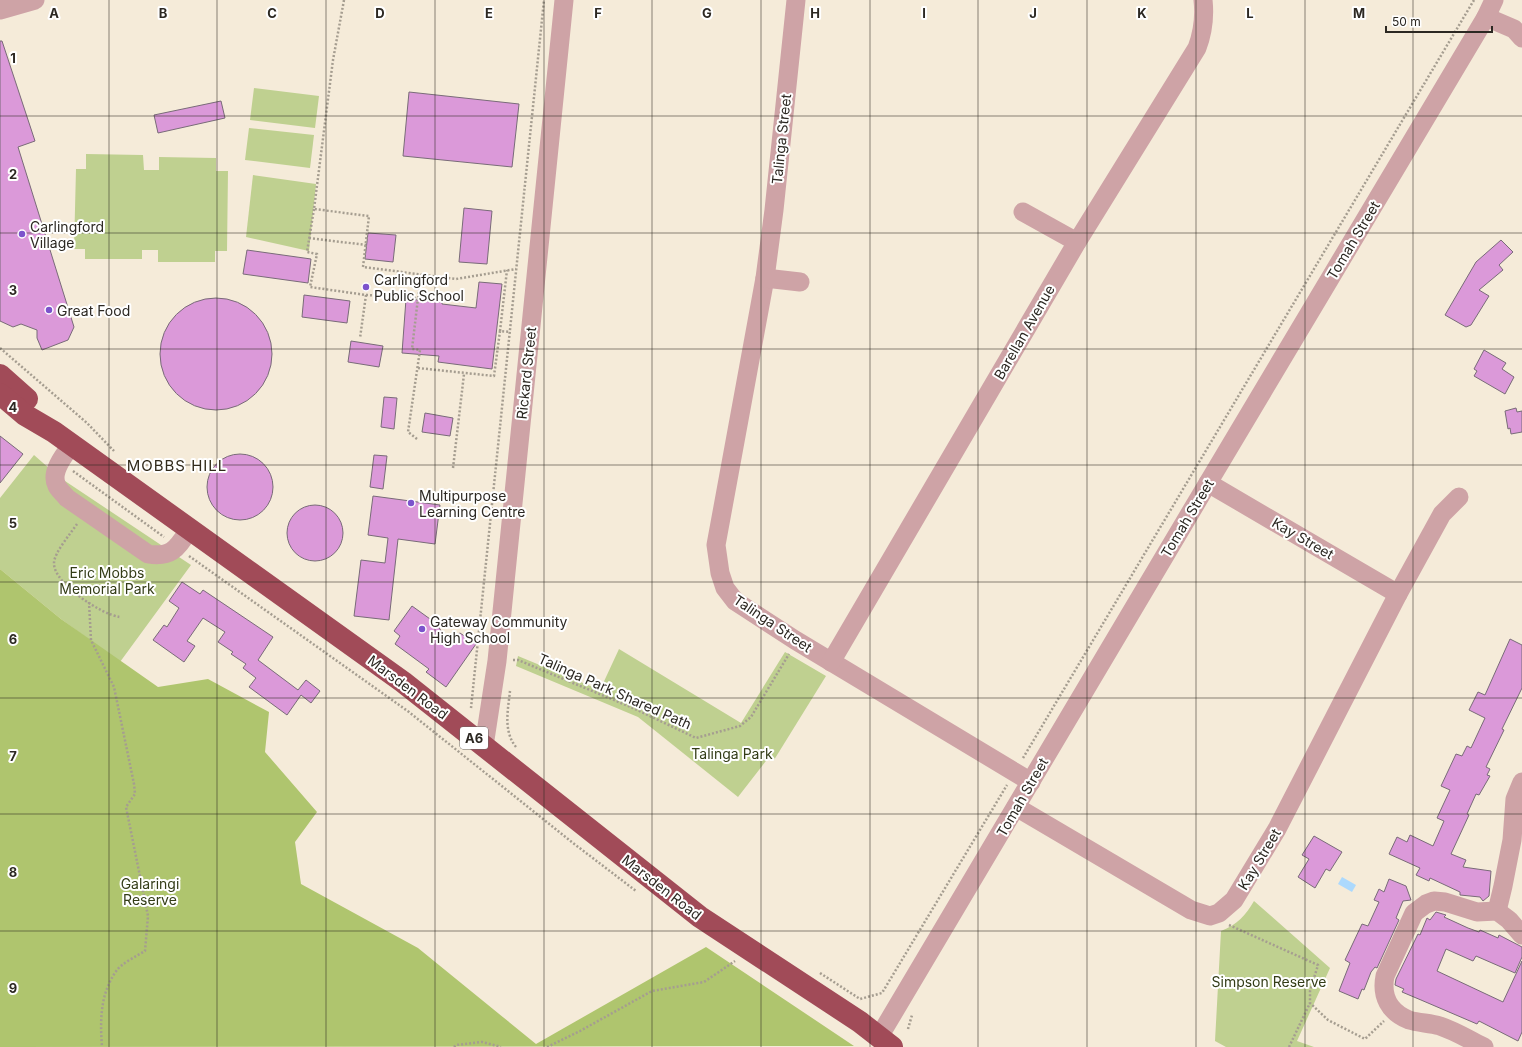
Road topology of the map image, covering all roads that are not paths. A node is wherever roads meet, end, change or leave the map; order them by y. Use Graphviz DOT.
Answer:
graph roads {
  1 [pos="35,0"];
  2 [pos="564,0"];
  3 [pos="796,0"];
  4 [pos="1203,0"];
  5 [pos="1490,8"];
  6 [pos="0,10"];
  7 [pos="1522,38"];
  8 [pos="1023,212"];
  9 [pos="1078,242"];
  10 [pos="764,278"];
  11 [pos="800,282"];
  12 [pos="0,375"];
  13 [pos="0,394"];
  14 [pos="54,432"];
  15 [pos="71,446"];
  16 [pos="1208,483"];
  17 [pos="1459,498"];
  18 [pos="189,530"];
  19 [pos="1398,594"];
  20 [pos="831,662"];
  21 [pos="484,746"];
  22 [pos="1031,782"];
  23 [pos="1522,782"];
  24 [pos="1016,807"];
  25 [pos="1497,911"];
  26 [pos="1522,935"];
  27 [pos="886,1042"];
  28 [pos="1484,1047"];
  1 -- 6 [label="street"];
  2 -- 21 [label="street, Rickard Street"];
  3 -- 10 [label="street, Talinga Street"];
  4 -- 9 [label="street, Barellan Avenue"];
  5 -- 7 [label="street"];
  5 -- 16 [label="street, Tomah Street"];
  8 -- 9 [label="street"];
  9 -- 20 [label="street, Barellan Avenue"];
  10 -- 11 [label="street"];
  10 -- 20 [label="street, Talinga Street"];
  12 -- 14 [label="highway, Marsden Road / A6"];
  13 -- 14 [label="highway, Marsden Road / A6"];
  14 -- 15 [label="highway, Marsden Road / A6"];
  15 -- 18 [label="highway, Marsden Road / A6"];
  15 -- 18 [label="street"];
  16 -- 19 [label="street, Kay Street"];
  16 -- 22 [label="street, Tomah Street"];
  17 -- 19 [label="street, Kay Street"];
  18 -- 21 [label="highway, Marsden Road / A6"];
  19 -- 24 [label="street, Kay Street"];
  20 -- 22 [label="street, Talinga Street"];
  21 -- 27 [label="highway, Marsden Road / A6"];
  22 -- 24 [label="street, Tomah Street"];
  23 -- 25 [label="street"];
  24 -- 27 [label="street, Tomah Street"];
  25 -- 26 [label="street"];
  25 -- 28 [label="street"];
}
